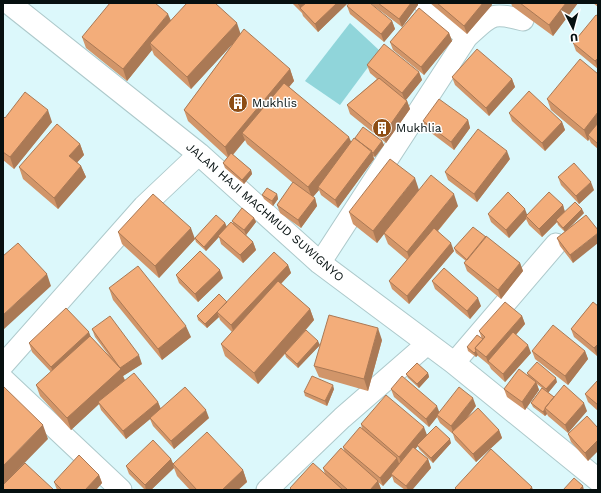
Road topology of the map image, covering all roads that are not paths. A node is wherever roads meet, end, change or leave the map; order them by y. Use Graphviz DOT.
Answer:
graph roads {
  1 [pos="9,3"];
  2 [pos="424,3"];
  3 [pos="522,20"];
  4 [pos="468,37"];
  5 [pos="199,154"];
  6 [pos="556,244"];
  7 [pos="320,262"];
  8 [pos="427,344"];
  9 [pos="454,363"];
  10 [pos="3,365"];
  11 [pos="3,379"];
  12 [pos="598,480"];
  13 [pos="121,490"];
  14 [pos="267,490"];
  1 -- 5 [label="street, JALAN HAJI MACHMUD SUWIGNYO"];
  2 -- 4 [label="street"];
  3 -- 4 [label="street"];
  4 -- 7 [label="street"];
  5 -- 7 [label="street, JALAN HAJI MACHMUD SUWIGNYO"];
  5 -- 10 [label="street"];
  6 -- 9 [label="street"];
  7 -- 8 [label="street, JALAN HAJI MACHMUD SUWIGNYO"];
  8 -- 9 [label="street, JALAN HAJI MACHMUD SUWIGNYO"];
  8 -- 14 [label="street"];
  9 -- 12 [label="street, JALAN HAJI MACHMUD SUWIGNYO"];
  11 -- 13 [label="street"];
}
